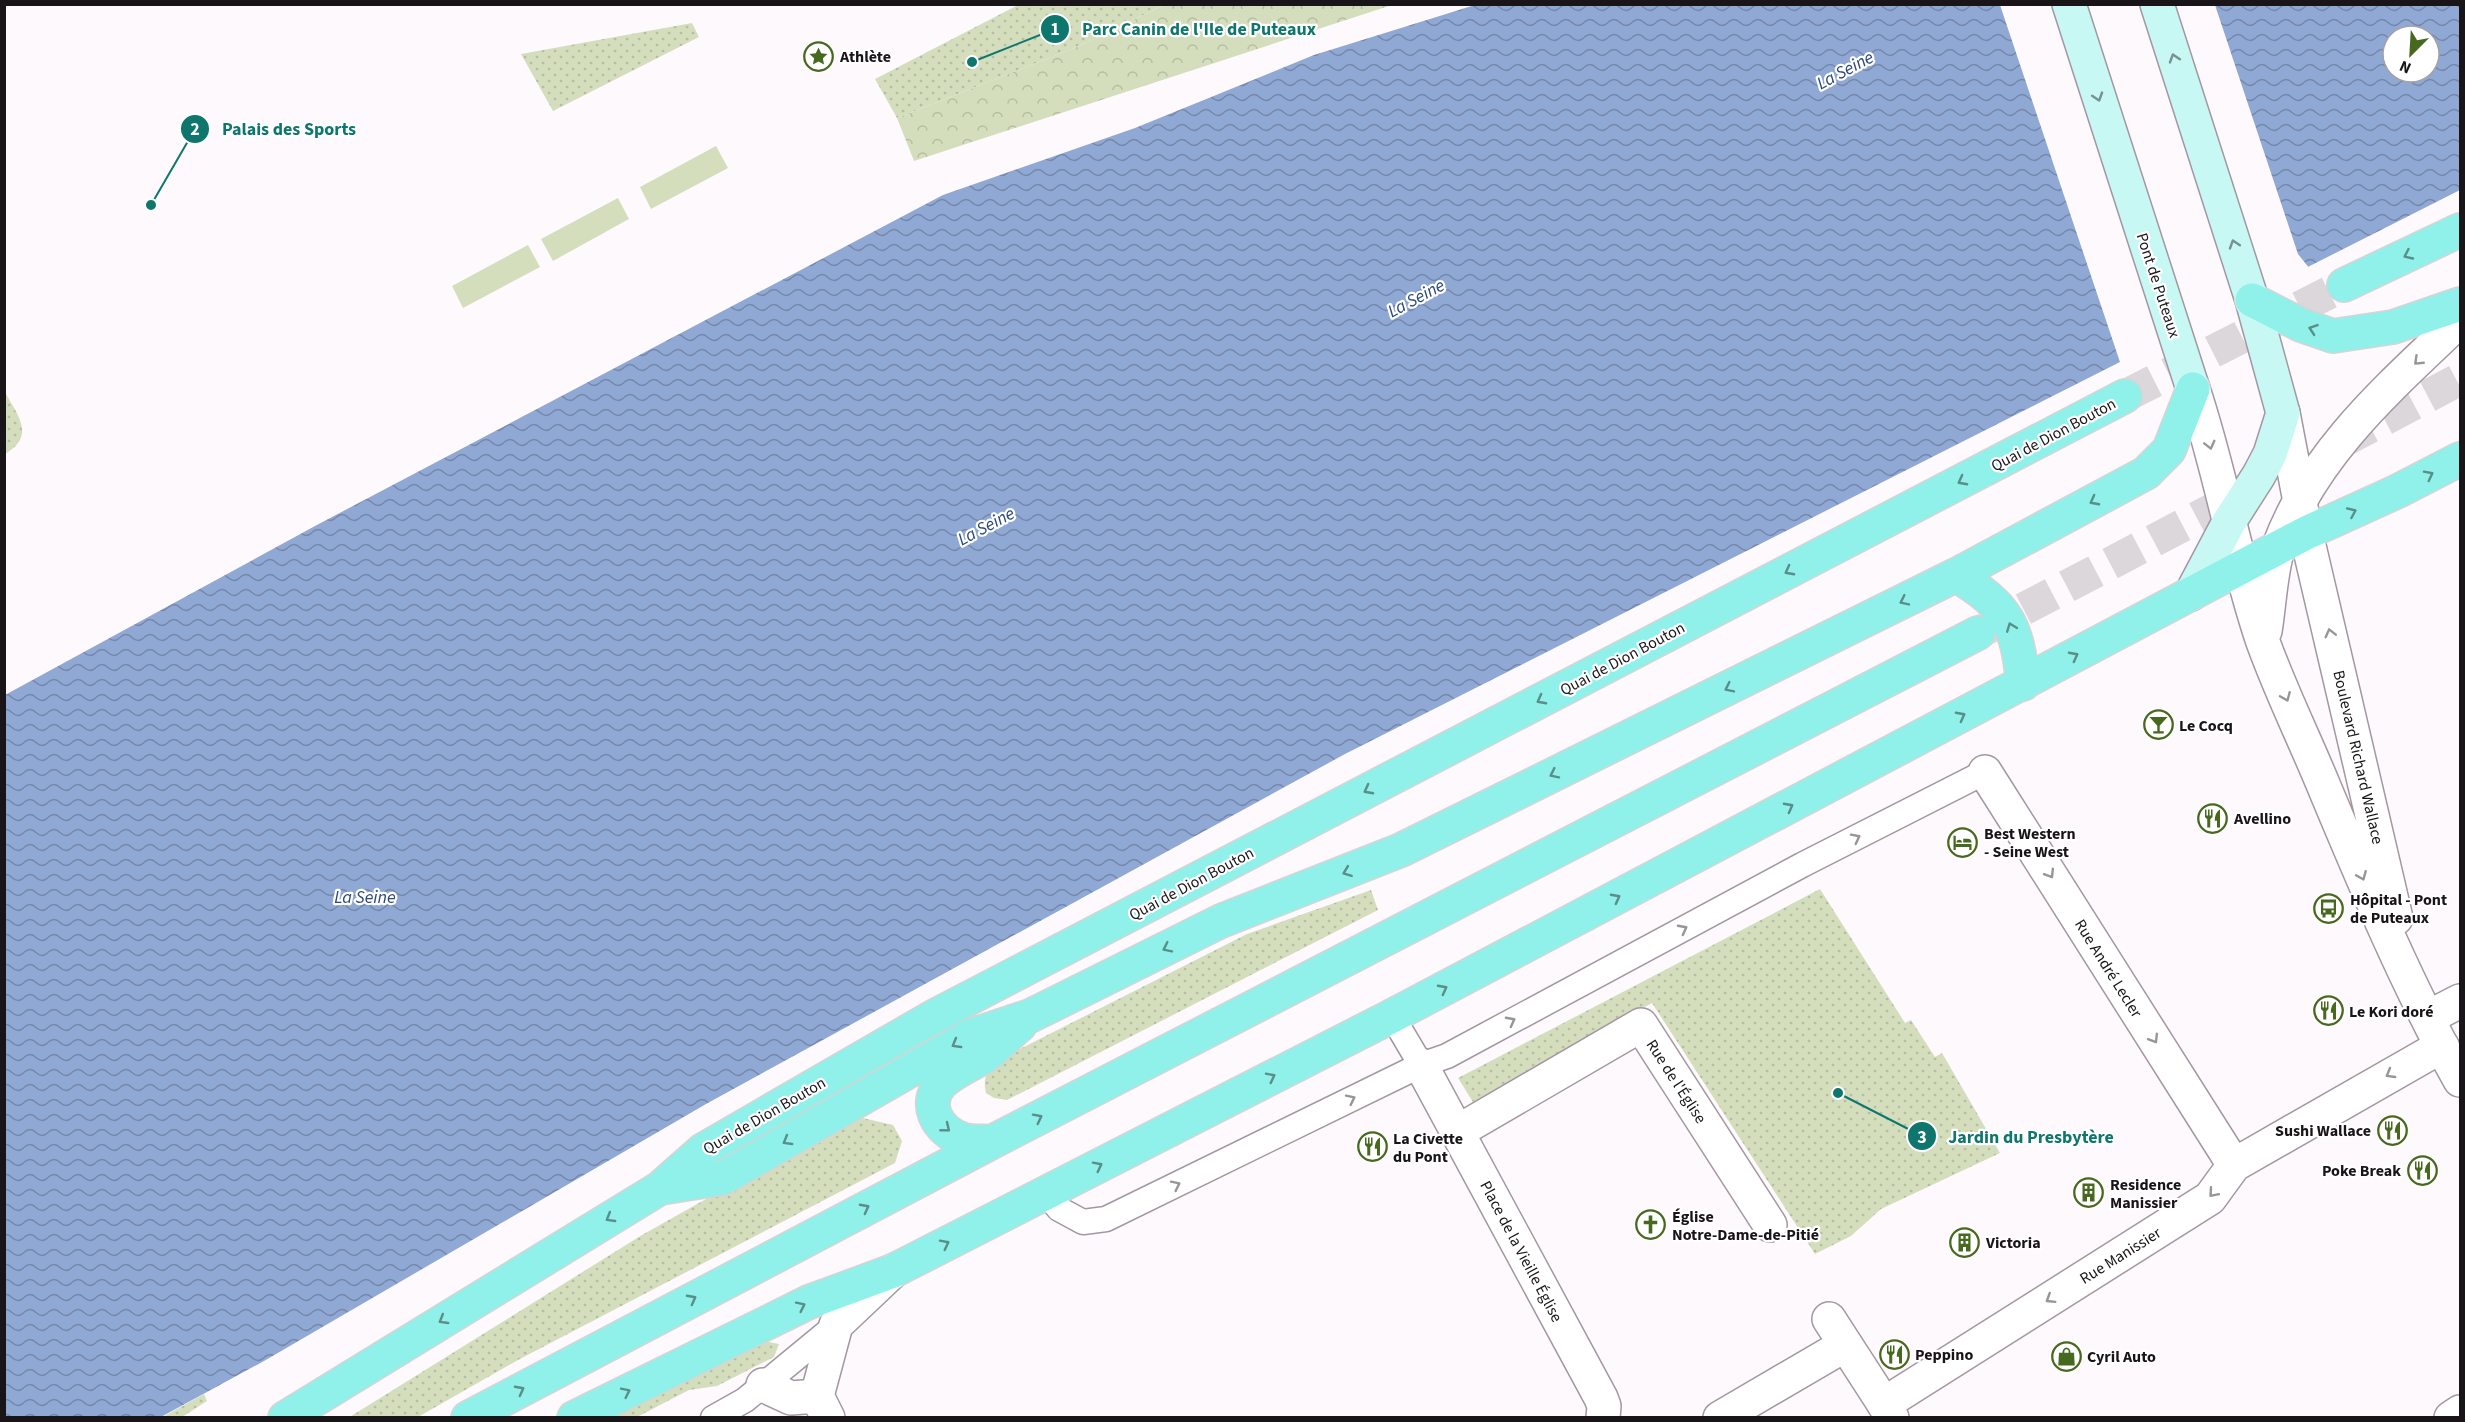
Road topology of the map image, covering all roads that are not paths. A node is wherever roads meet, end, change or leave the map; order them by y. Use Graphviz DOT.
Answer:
graph roads {
  1 [pos="2069,4"];
  2 [pos="2157,4"];
  3 [pos="2460,230"];
  4 [pos="2344,285"];
  5 [pos="2252,300"];
  6 [pos="2460,304"];
  7 [pos="2460,320"];
  8 [pos="2193,390"];
  9 [pos="2125,396"];
  10 [pos="2283,412"];
  11 [pos="2460,459"];
  12 [pos="2299,501"];
  13 [pos="2229,522"];
  14 [pos="2292,540"];
  15 [pos="2242,567"];
  16 [pos="1956,576"];
  17 [pos="2191,594"];
  18 [pos="1978,633"];
  19 [pos="2264,643"];
  20 [pos="2023,684"];
  21 [pos="1985,772"];
  22 [pos="2411,981"];
  23 [pos="2460,1000"];
  24 [pos="1030,1016"];
  25 [pos="1392,1016"];
  26 [pos="2435,1032"];
  27 [pos="1421,1065"];
  28 [pos="2460,1080"];
  29 [pos="1457,1132"];
  30 [pos="992,1142"];
  31 [pos="2234,1165"];
  32 [pos="660,1188"];
  33 [pos="1046,1192"];
  34 [pos="1770,1226"];
  35 [pos="893,1271"];
  36 [pos="836,1325"];
  37 [pos="764,1385"];
  38 [pos="823,1407"];
  39 [pos="1888,1411"];
  40 [pos="2460,1412"];
  41 [pos="1612,1414"];
  42 [pos="285,1418"];
  43 [pos="468,1418"];
  44 [pos="574,1418"];
  45 [pos="713,1418"];
  46 [pos="1720,1418"];
  47 [pos="2451,1418"];
  1 -- 8 [label="main road, Pont de Puteaux, one-way"];
  5 -- 2 [label="main road, one-way"];
  3 -- 4 [label="main road, one-way"];
  6 -- 5 [label="main road, one-way"];
  5 -- 10 [label="main road"];
  7 -- 12 [label="street, one-way"];
  8 -- 13 [label="street, Pont de Puteaux, one-way"];
  8 -- 16 [label="main road, one-way"];
  9 -- 32 [label="main road, Quai de Dion Bouton, one-way"];
  10 -- 12 [label="street"];
  10 -- 13 [label="main road"];
  14 -- 11 [label="main road, one-way"];
  12 -- 14 [label="street"];
  13 -- 15 [label="street, Pont de Puteaux"];
  13 -- 17 [label="main road"];
  14 -- 15 [label="main road"];
  14 -- 19 [label="street"];
  22 -- 14 [label="street, Boulevard Richard Wallace, one-way"];
  15 -- 17 [label="main road"];
  15 -- 19 [label="street, Boulevard Richard Wallace"];
  20 -- 16 [label="main road, one-way"];
  16 -- 24 [label="main road, one-way"];
  20 -- 17 [label="main road, one-way"];
  30 -- 18 [label="main road, one-way"];
  19 -- 22 [label="street, Boulevard Richard Wallace, one-way"];
  25 -- 20 [label="main road, one-way"];
  27 -- 21 [label="lane, one-way"];
  21 -- 31 [label="street, Rue André Lecler, one-way"];
  22 -- 26 [label="street, Boulevard Richard Wallace"];
  23 -- 26 [label="street, Rue Manissier"];
  24 -- 30 [label="main road, one-way"];
  24 -- 32 [label="main road, one-way"];
  25 -- 27 [label="lane"];
  33 -- 25 [label="main road, one-way"];
  26 -- 28 [label="street, Boulevard Richard Wallace"];
  26 -- 31 [label="street, Rue Manissier, one-way"];
  27 -- 29 [label="street, Place de la Vieille Église"];
  33 -- 27 [label="lane, one-way"];
  29 -- 34 [label="street, Rue de l'Église"];
  29 -- 41 [label="street, Place de la Vieille Église"];
  43 -- 30 [label="main road, one-way"];
  31 -- 39 [label="street, Rue Manissier, one-way"];
  32 -- 42 [label="main road, Quai de Dion Bouton, one-way"];
  35 -- 33 [label="main road, one-way"];
  35 -- 36 [label="street"];
  44 -- 35 [label="main road, one-way"];
  36 -- 37 [label="lane"];
  36 -- 38 [label="street"];
  37 -- 38 [label="street"];
  37 -- 45 [label="lane"];
  39 -- 46 [label="street"];
  40 -- 47 [label="street"];
}
